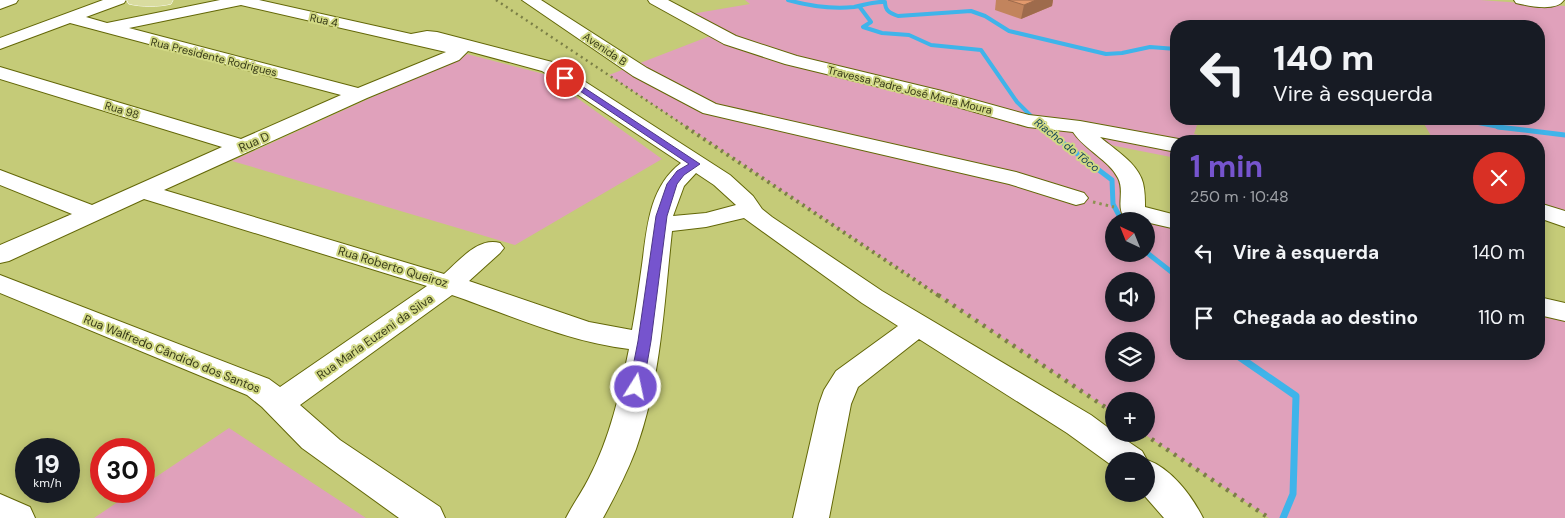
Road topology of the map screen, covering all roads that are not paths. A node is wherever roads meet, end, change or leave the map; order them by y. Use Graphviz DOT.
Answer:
graph roads {
  1 [pos="10,0"];
  2 [pos="118,0"];
  3 [pos="135,0"];
  4 [pos="166,0"];
  5 [pos="530,0"];
  6 [pos="656,0"];
  7 [pos="1522,0"];
  8 [pos="1556,0"];
  9 [pos="238,1"];
  10 [pos="0,4"];
  11 [pos="69,18"];
  12 [pos="104,28"];
  13 [pos="410,39"];
  14 [pos="0,44"];
  15 [pos="0,72"];
  16 [pos="360,94"];
  17 [pos="1080,127"];
  18 [pos="1170,144"];
  19 [pos="244,147"];
  20 [pos="695,164"];
  21 [pos="0,177"];
  22 [pos="141,191"];
  23 [pos="1076,198"];
  24 [pos="750,209"];
  25 [pos="1133,212"];
  26 [pos="1545,212"];
  27 [pos="92,213"];
  28 [pos="1155,217"];
  29 [pos="1565,220"];
  30 [pos="1170,221"];
  31 [pos="660,225"];
  32 [pos="491,248"];
  33 [pos="0,255"];
  34 [pos="0,283"];
  35 [pos="449,284"];
  36 [pos="1545,307"];
  37 [pos="1565,312"];
  38 [pos="919,325"];
  39 [pos="644,341"];
  40 [pos="280,404"];
  41 [pos="1118,452"];
  42 [pos="1155,483"];
  43 [pos="0,509"];
  44 [pos="17,518"];
  45 [pos="427,518"];
  46 [pos="584,518"];
  47 [pos="811,518"];
  48 [pos="1184,518"];
  1 -- 10 [label="street"];
  2 -- 11 [label="street"];
  3 -- 4 [label="main road"];
  5 -- 23 [label="street, Avenida B"];
  6 -- 17 [label="street, Travessa Padre José Maria Moura"];
  7 -- 8 [label="street"];
  9 -- 12 [label="street"];
  9 -- 13 [label="street, Rua 4"];
  11 -- 12 [label="street, Rua Presidente Rodrigues"];
  11 -- 14 [label="street"];
  12 -- 16 [label="street, Rua Presidente Rodrigues"];
  13 -- 16 [label="street, Rua D"];
  13 -- 20 [label="street"];
  15 -- 19 [label="street, Rua 98"];
  16 -- 19 [label="street, Rua D"];
  17 -- 18 [label="street, Travessa Padre José Maria Moura"];
  17 -- 25 [label="street"];
  19 -- 22 [label="street, Rua D"];
  20 -- 24 [label="street"];
  20 -- 31 [label="street"];
  21 -- 27 [label="street"];
  22 -- 27 [label="street, Rua D"];
  22 -- 35 [label="street, Rua Roberto Queiroz"];
  24 -- 31 [label="street"];
  24 -- 38 [label="street"];
  26 -- 29 [label="street"];
  27 -- 33 [label="street, Rua D"];
  28 -- 30 [label="street"];
  31 -- 39 [label="street"];
  32 -- 35 [label="street, Rua Maria Euzeni da Silva"];
  34 -- 40 [label="street, Rua Walfredo Cândido dos Santos"];
  35 -- 39 [label="street, Rua Roberto Queiroz"];
  35 -- 40 [label="street, Rua Maria Euzeni da Silva"];
  36 -- 37 [label="street"];
  38 -- 41 [label="street"];
  38 -- 47 [label="street"];
  39 -- 46 [label="street"];
  40 -- 45 [label="street, Rua Walfredo Cândido dos Santos"];
  42 -- 48 [label="street"];
  43 -- 44 [label="street"];
}
